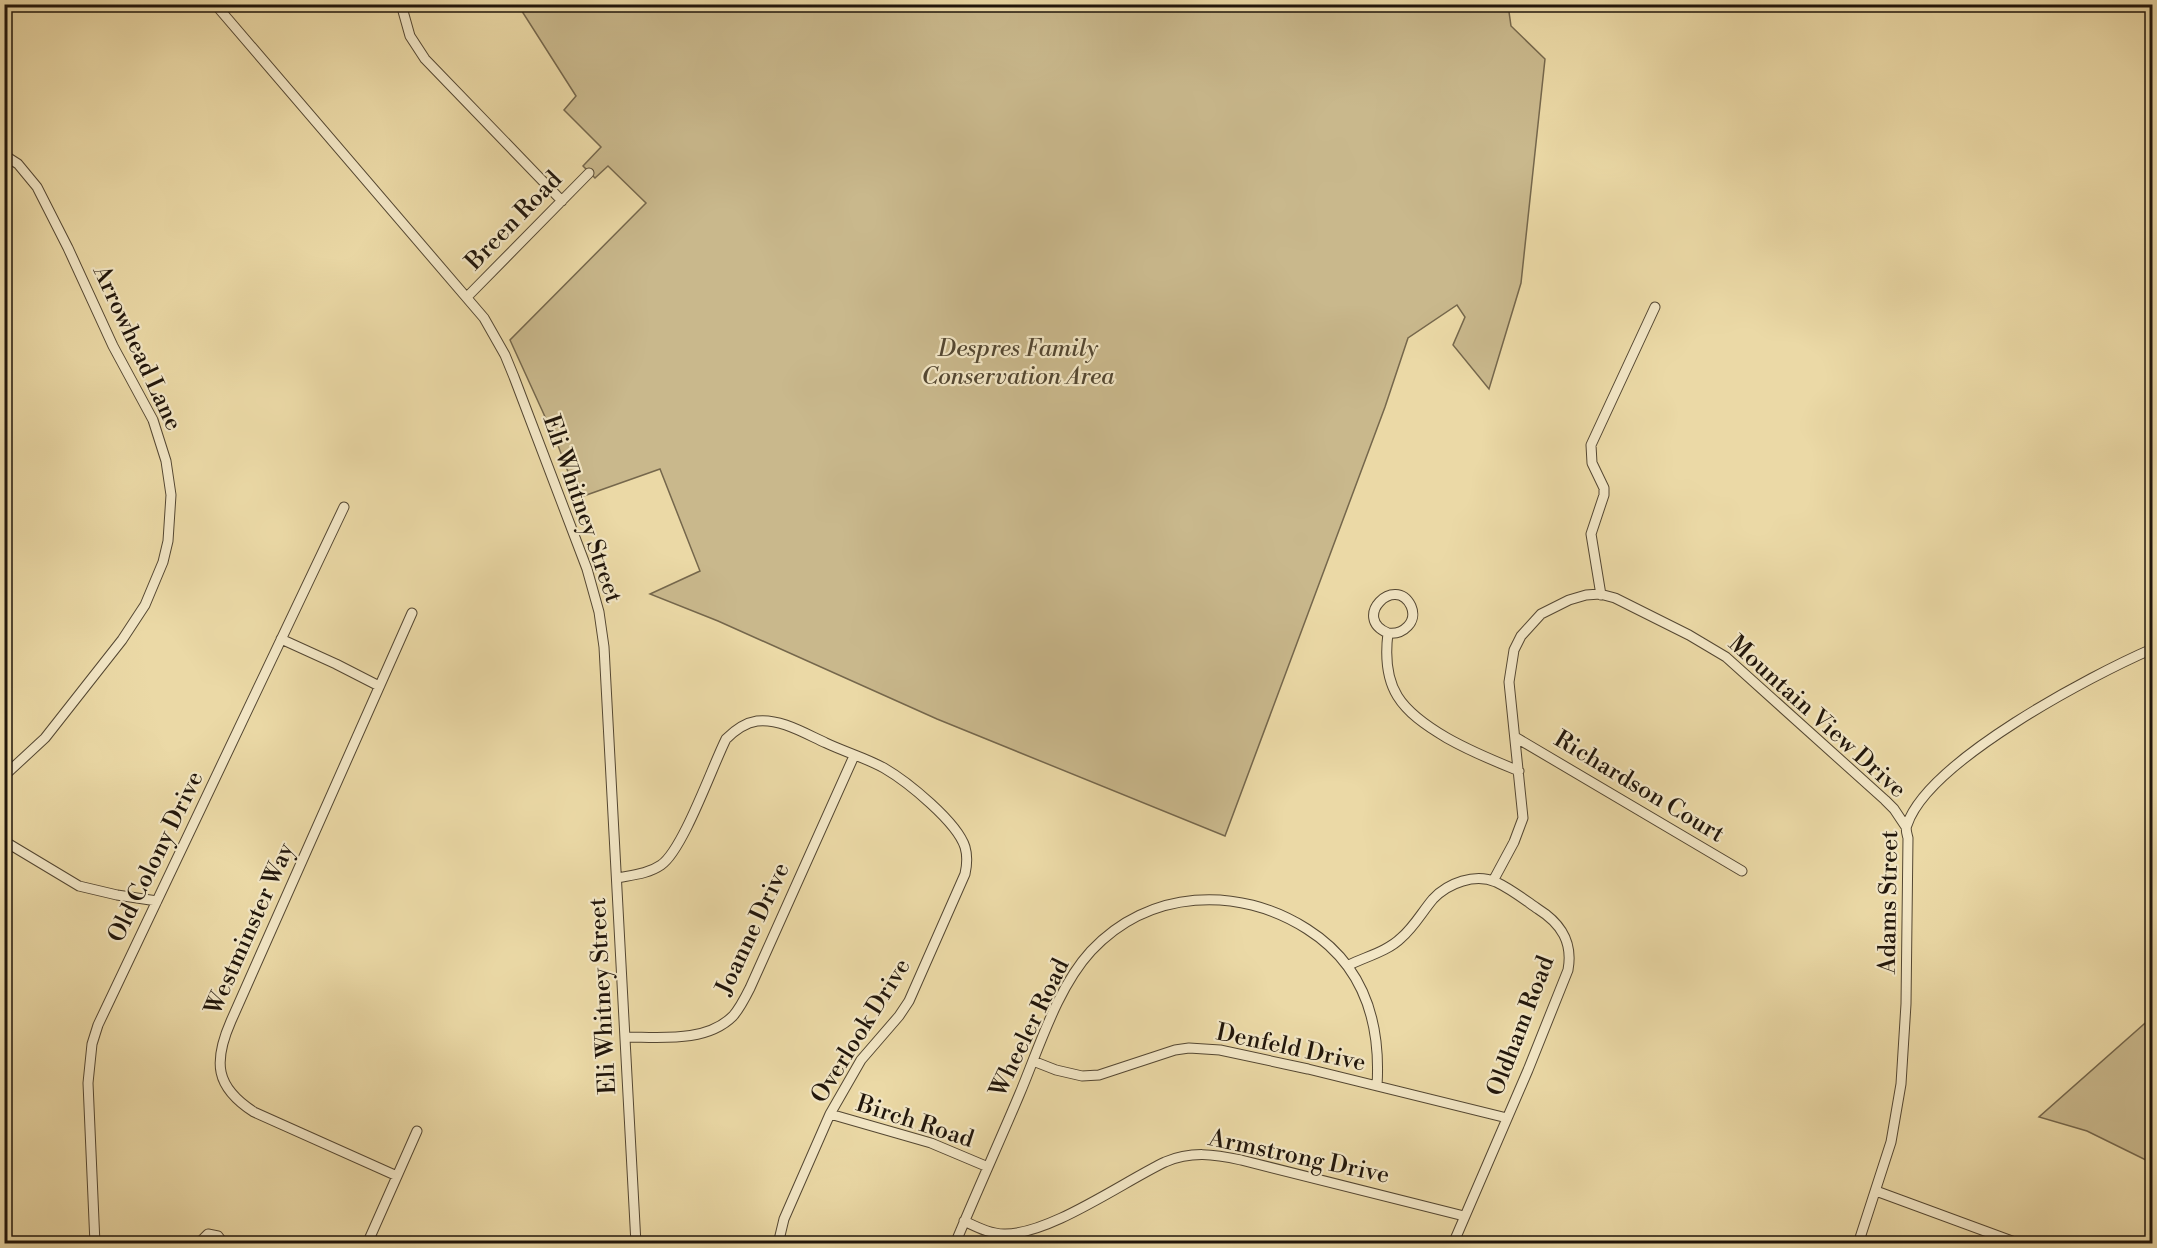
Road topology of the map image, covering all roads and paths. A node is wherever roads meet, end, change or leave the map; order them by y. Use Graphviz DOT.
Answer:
graph roads {
  1 [pos="215,4"];
  2 [pos="400,4"];
  3 [pos="4,155"];
  4 [pos="589,173"];
  5 [pos="562,201"];
  6 [pos="467,297"];
  7 [pos="1655,307"];
  8 [pos="344,507"];
  9 [pos="1602,595"];
  10 [pos="412,613"];
  11 [pos="1388,633"];
  12 [pos="281,639"];
  13 [pos="2152,649"];
  14 [pos="379,686"];
  15 [pos="1515,737"];
  16 [pos="854,756"];
  17 [pos="1519,771"];
  18 [pos="4,776"];
  19 [pos="1906,827"];
  20 [pos="4,841"];
  21 [pos="1742,871"];
  22 [pos="617,878"];
  23 [pos="1493,881"];
  24 [pos="157,901"];
  25 [pos="1348,965"];
  26 [pos="625,1037"];
  27 [pos="1033,1061"];
  28 [pos="1377,1086"];
  29 [pos="830,1114"];
  30 [pos="1507,1119"];
  31 [pos="417,1131"];
  32 [pos="988,1167"];
  33 [pos="396,1176"];
  34 [pos="1876,1191"];
  35 [pos="1464,1216"];
  36 [pos="964,1221"];
  37 [pos="95,1244"];
  38 [pos="198,1244"];
  39 [pos="224,1244"];
  40 [pos="367,1244"];
  41 [pos="636,1244"];
  42 [pos="777,1244"];
  43 [pos="955,1244"];
  44 [pos="1453,1244"];
  45 [pos="1858,1244"];
  46 [pos="2020,1244"];
  1 -- 6 [label="street, Eli Whitney Street"];
  2 -- 5 [label="street"];
  3 -- 18 [label="street, Arrowhead Lane"];
  4 -- 5 [label="street, Breen Road"];
  5 -- 6 [label="street, Breen Road"];
  6 -- 22 [label="street, Eli Whitney Street"];
  7 -- 9 [label="street"];
  8 -- 12 [label="street, Old Colony Drive"];
  9 -- 15 [label="street"];
  9 -- 19 [label="street, Mountain View Drive"];
  10 -- 14 [label="street, Westminster Way"];
  11 -- 11 [label="street"];
  11 -- 17 [label="street"];
  12 -- 14 [label="street"];
  12 -- 24 [label="street, Old Colony Drive"];
  13 -- 19 [label="street, Adams Street"];
  14 -- 33 [label="street, Westminster Way"];
  15 -- 17 [label="street"];
  15 -- 21 [label="street, Richardson Court"];
  16 -- 22 [label="street, Overlook Drive"];
  16 -- 26 [label="street, Joanne Drive"];
  16 -- 29 [label="street, Overlook Drive"];
  17 -- 23 [label="street"];
  19 -- 34 [label="street, Adams Street"];
  20 -- 24 [label="street"];
  22 -- 26 [label="street, Eli Whitney Street"];
  23 -- 25 [label="street"];
  23 -- 30 [label="street, Oldham Road"];
  24 -- 37 [label="street, Old Colony Drive"];
  25 -- 27 [label="street, Wheeler Road"];
  25 -- 28 [label="street, Wheeler Road"];
  26 -- 41 [label="street, Eli Whitney Street"];
  27 -- 28 [label="street, Denfeld Drive"];
  27 -- 32 [label="street, Wheeler Road"];
  28 -- 30 [label="street, Denfeld Drive"];
  29 -- 32 [label="street, Birch Road"];
  29 -- 42 [label="street, Overlook Drive"];
  30 -- 35 [label="street, Oldham Road"];
  31 -- 33 [label="street"];
  32 -- 36 [label="street, Wheeler Road"];
  33 -- 40 [label="street"];
  34 -- 45 [label="street, Adams Street"];
  34 -- 46 [label="street"];
  35 -- 36 [label="street, Armstrong Drive"];
  35 -- 44 [label="street, Oldham Road"];
  36 -- 43 [label="street, Wheeler Road"];
  38 -- 39 [label="street"];
}
